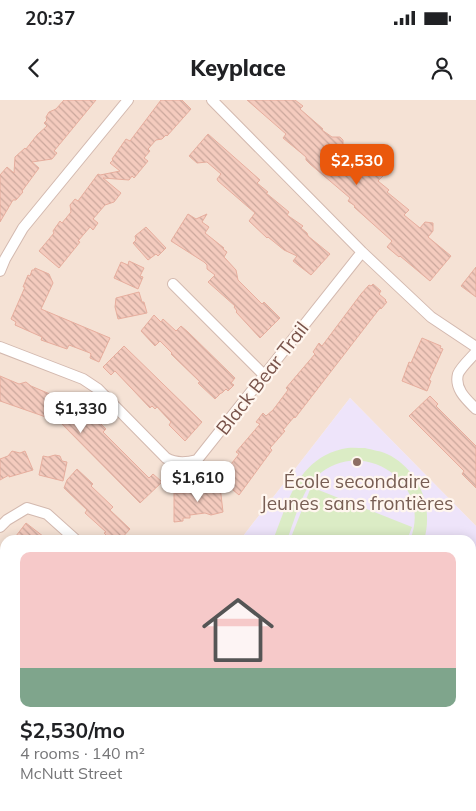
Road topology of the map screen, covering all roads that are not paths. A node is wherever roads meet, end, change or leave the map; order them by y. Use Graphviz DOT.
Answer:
graph roads {
  1 [pos="128,100"];
  2 [pos="212,100"];
  3 [pos="362,252"];
  4 [pos="0,271"];
  5 [pos="173,284"];
  6 [pos="0,347"];
  7 [pos="476,347"];
  8 [pos="476,352"];
  9 [pos="264,374"];
  10 [pos="476,409"];
  11 [pos="0,528"];
  12 [pos="70,535"];
  1 -- 4 [label="street"];
  2 -- 3 [label="street"];
  3 -- 7 [label="street"];
  3 -- 9 [label="street, Black Bear Trail"];
  5 -- 9 [label="street"];
  6 -- 9 [label="street, Black Bear Trail"];
  8 -- 10 [label="street"];
  11 -- 12 [label="street"];
}
